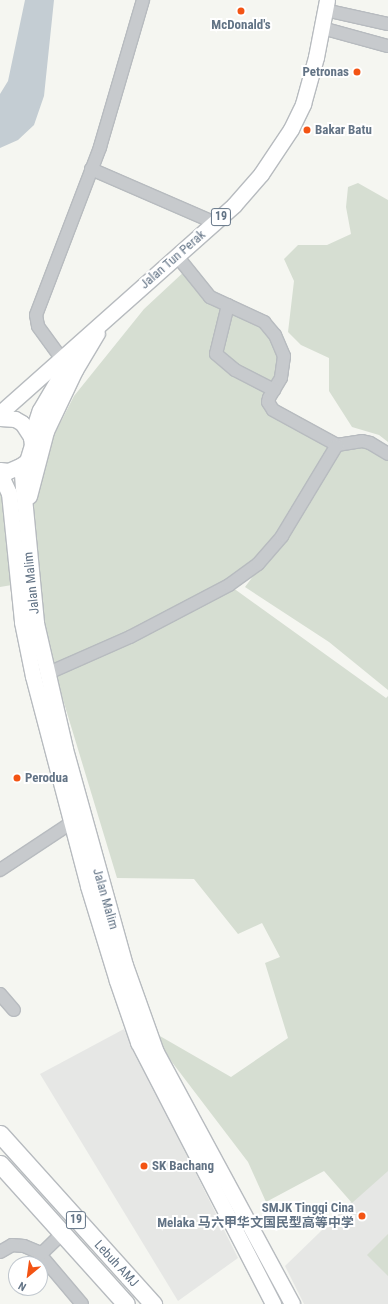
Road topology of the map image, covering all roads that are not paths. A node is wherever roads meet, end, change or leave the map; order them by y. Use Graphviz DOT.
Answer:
graph roads {
  1 [pos="143,0"];
  2 [pos="326,5"];
  3 [pos="388,24"];
  4 [pos="322,28"];
  5 [pos="388,46"];
  6 [pos="91,169"];
  7 [pos="215,223"];
  8 [pos="177,256"];
  9 [pos="228,305"];
  10 [pos="111,314"];
  11 [pos="82,340"];
  12 [pos="61,358"];
  13 [pos="274,390"];
  14 [pos="0,413"];
  15 [pos="0,418"];
  16 [pos="31,437"];
  17 [pos="337,445"];
  18 [pos="388,454"];
  19 [pos="27,461"];
  20 [pos="0,470"];
  21 [pos="0,474"];
  22 [pos="0,492"];
  23 [pos="11,509"];
  24 [pos="25,519"];
  25 [pos="46,674"];
  26 [pos="71,823"];
  27 [pos="0,870"];
  28 [pos="0,994"];
  29 [pos="14,1010"];
  30 [pos="0,1134"];
  31 [pos="0,1164"];
  32 [pos="62,1234"];
  33 [pos="0,1252"];
  34 [pos="41,1254"];
  35 [pos="82,1304"];
  36 [pos="126,1304"];
  37 [pos="153,1304"];
  38 [pos="273,1304"];
  39 [pos="292,1304"];
  1 -- 6 [label="street"];
  2 -- 3 [label="street"];
  2 -- 4 [label="main road, Jalan Tun Perak / 19"];
  4 -- 5 [label="street"];
  4 -- 7 [label="main road, Jalan Tun Perak / 19"];
  6 -- 7 [label="street"];
  6 -- 12 [label="street"];
  7 -- 8 [label="main road, Jalan Tun Perak / 19"];
  8 -- 9 [label="street"];
  8 -- 10 [label="main road, Jalan Tun Perak / 19"];
  9 -- 13 [label="street"];
  9 -- 13 [label="street"];
  10 -- 11 [label="main road, Jalan Tun Perak / 19"];
  10 -- 24 [label="main road"];
  11 -- 12 [label="main road, Jalan Tun Perak / 19"];
  11 -- 16 [label="main road, Jalan Tun Perak / 19"];
  12 -- 14 [label="main road, Jalan Tun Perak / 19"];
  13 -- 17 [label="street"];
  15 -- 16 [label="main road"];
  16 -- 19 [label="main road, 19"];
  17 -- 18 [label="street"];
  17 -- 25 [label="street"];
  19 -- 20 [label="main road"];
  19 -- 24 [label="main road, Jalan Malim / 19"];
  21 -- 23 [label="main road, Jalan Malim"];
  22 -- 23 [label="main road"];
  23 -- 26 [label="main road, Jalan Malim"];
  24 -- 25 [label="main road, Jalan Malim / 19"];
  25 -- 39 [label="main road, Jalan Malim / 19"];
  26 -- 27 [label="street"];
  26 -- 38 [label="main road, Jalan Malim"];
  28 -- 29 [label="street"];
  30 -- 37 [label="highway, Lebuh AMJ / 19"];
  31 -- 32 [label="highway, Lebuh AMJ / 19"];
  32 -- 34 [label="street"];
  32 -- 36 [label="highway, Lebuh AMJ / 19"];
  33 -- 34 [label="street"];
  34 -- 35 [label="street"];
}
